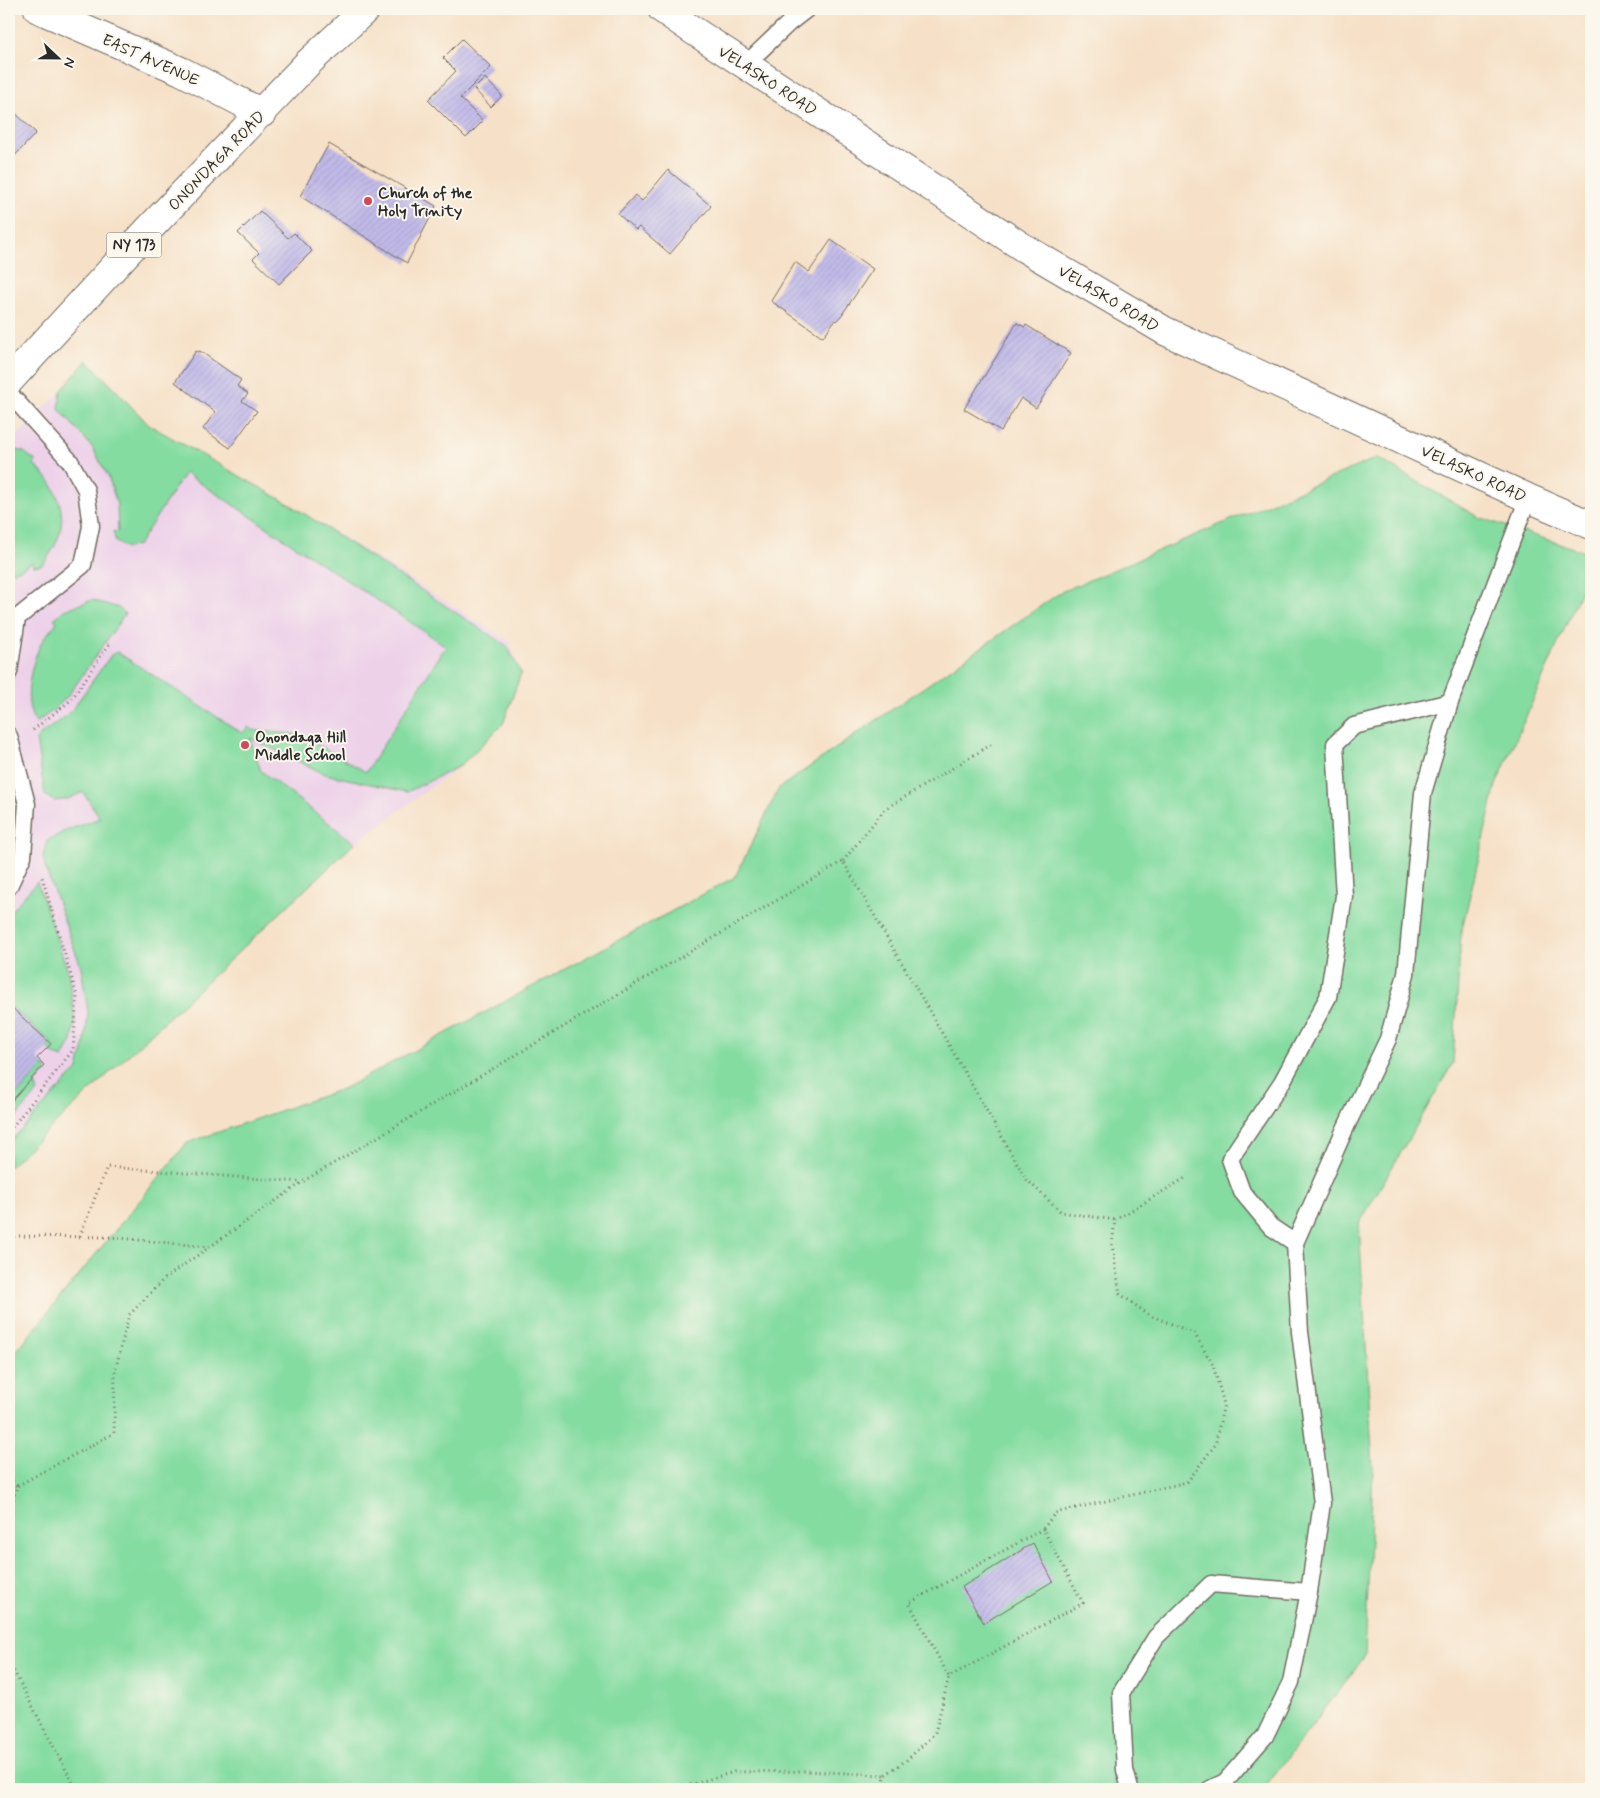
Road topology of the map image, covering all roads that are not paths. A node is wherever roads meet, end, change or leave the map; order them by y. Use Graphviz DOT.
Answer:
graph roads {
  1 [pos="38,9"];
  2 [pos="366,9"];
  3 [pos="662,9"];
  4 [pos="807,9"];
  5 [pos="745,65"];
  6 [pos="262,113"];
  7 [pos="9,381"];
  8 [pos="9,393"];
  9 [pos="1528,498"];
  10 [pos="1591,525"];
  11 [pos="13,618"];
  12 [pos="9,672"];
  13 [pos="1450,702"];
  14 [pos="9,736"];
  15 [pos="9,886"];
  16 [pos="1295,1243"];
  17 [pos="1309,1592"];
  18 [pos="1130,1789"];
  19 [pos="1210,1789"];
  1 -- 6 [label="street, EAST AVENUE"];
  2 -- 6 [label="street, ONONDAGA ROAD / NY 173"];
  3 -- 5 [label="street, VELASKO ROAD"];
  4 -- 5 [label="lane"];
  5 -- 9 [label="street, VELASKO ROAD"];
  6 -- 7 [label="street, ONONDAGA ROAD / NY 173"];
  8 -- 11 [label="lane"];
  9 -- 10 [label="street, VELASKO ROAD"];
  9 -- 13 [label="lane"];
  11 -- 12 [label="lane"];
  13 -- 16 [label="lane"];
  13 -- 16 [label="lane"];
  14 -- 15 [label="lane"];
  16 -- 17 [label="lane"];
  17 -- 18 [label="lane"];
  17 -- 19 [label="lane"];
}
